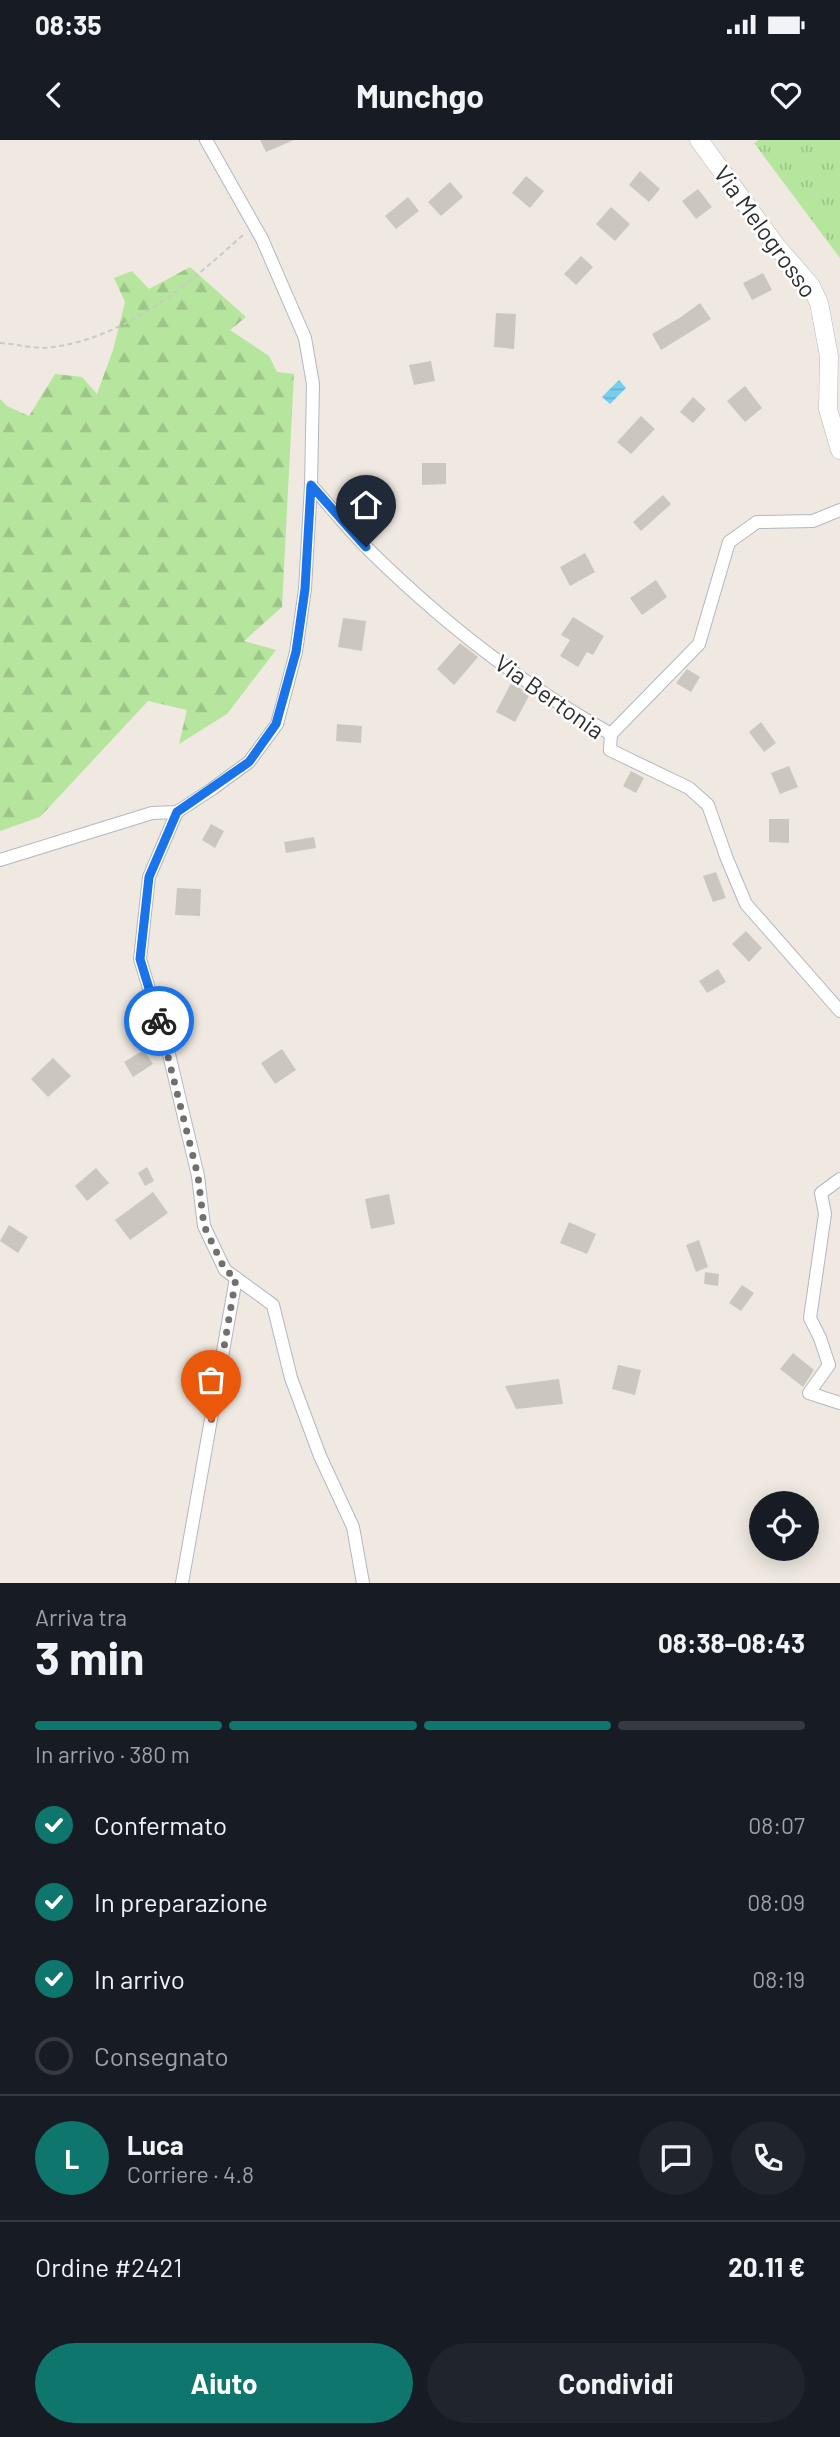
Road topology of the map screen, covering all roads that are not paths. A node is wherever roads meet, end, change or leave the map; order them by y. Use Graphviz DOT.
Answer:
graph roads {
  1 [pos="206,140"];
  2 [pos="699,140"];
  3 [pos="840,450"];
  4 [pos="311,485"];
  5 [pos="840,510"];
  6 [pos="611,734"];
  7 [pos="177,812"];
  8 [pos="0,860"];
  9 [pos="840,1011"];
  10 [pos="840,1179"];
  11 [pos="236,1278"];
  12 [pos="840,1403"];
  13 [pos="182,1583"];
  14 [pos="363,1583"];
  1 -- 4 [label="street"];
  2 -- 3 [label="street, Via Melogrosso"];
  4 -- 6 [label="street, Via Bertonia"];
  4 -- 7 [label="street"];
  5 -- 6 [label="street"];
  6 -- 9 [label="street, Via Bertonia"];
  7 -- 8 [label="street"];
  7 -- 11 [label="street"];
  10 -- 12 [label="street"];
  11 -- 13 [label="street"];
  11 -- 14 [label="street"];
}
